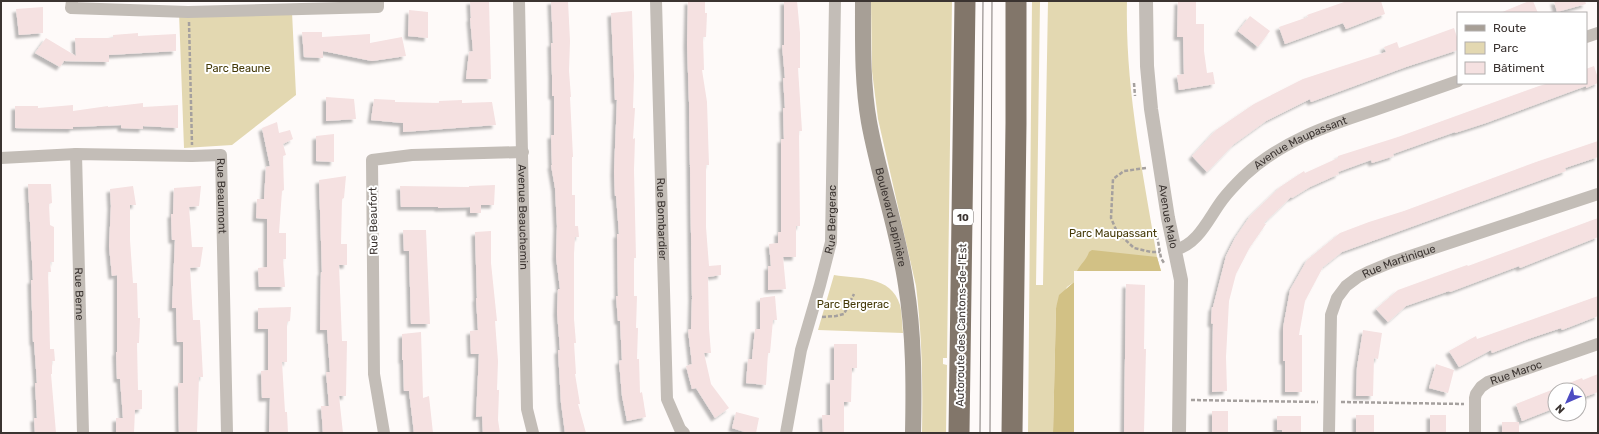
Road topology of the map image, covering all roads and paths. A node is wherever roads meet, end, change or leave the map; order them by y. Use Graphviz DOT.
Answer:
graph roads {
  1 [pos="72,1"];
  2 [pos="378,1"];
  3 [pos="519,1"];
  4 [pos="656,1"];
  5 [pos="835,1"];
  6 [pos="863,1"];
  7 [pos="966,1"];
  8 [pos="1016,1"];
  9 [pos="1146,1"];
  10 [pos="188,12"];
  11 [pos="1598,33"];
  12 [pos="1587,37"];
  13 [pos="1457,81"];
  14 [pos="192,141"];
  15 [pos="523,152"];
  16 [pos="76,154"];
  17 [pos="1,158"];
  18 [pos="1146,168"];
  19 [pos="1598,194"];
  20 [pos="1175,250"];
  21 [pos="1159,252"];
  22 [pos="854,294"];
  23 [pos="822,317"];
  24 [pos="1598,344"];
  25 [pos="1191,400"];
  26 [pos="1320,402"];
  27 [pos="1339,402"];
  28 [pos="1466,404"];
  29 [pos="83,433"];
  30 [pos="227,433"];
  31 [pos="384,433"];
  32 [pos="533,433"];
  33 [pos="684,433"];
  34 [pos="786,433"];
  35 [pos="913,433"];
  36 [pos="959,433"];
  37 [pos="1012,433"];
  38 [pos="1179,433"];
  39 [pos="1329,433"];
  40 [pos="1475,433"];
  1 -- 10 [label="street"];
  2 -- 10 [label="street"];
  3 -- 15 [label="street, Avenue Beauchemin"];
  4 -- 33 [label="street, Rue Bombardier"];
  5 -- 34 [label="street, Rue Bergerac"];
  6 -- 35 [label="main road, Boulevard Lapinière"];
  7 -- 36 [label="highway, Autoroute des Cantons-de-l'Est / 10"];
  8 -- 37 [label="highway"];
  9 -- 20 [label="street, Avenue Malo"];
  10 -- 14 [label="path"];
  11 -- 12 [label="street"];
  13 -- 20 [label="street, Avenue Maupassant"];
  15 -- 31 [label="street, Rue Beaufort"];
  15 -- 32 [label="street, Avenue Beauchemin"];
  16 -- 17 [label="street, Rue Beaumont"];
  16 -- 29 [label="street, Rue Berne"];
  16 -- 30 [label="street, Rue Beaumont"];
  18 -- 21 [label="path"];
  19 -- 39 [label="street, Rue Martinique"];
  20 -- 38 [label="street, Avenue Malo"];
  22 -- 23 [label="path"];
  24 -- 40 [label="street, Rue Maroc"];
  25 -- 26 [label="path"];
  27 -- 28 [label="path"];
}
